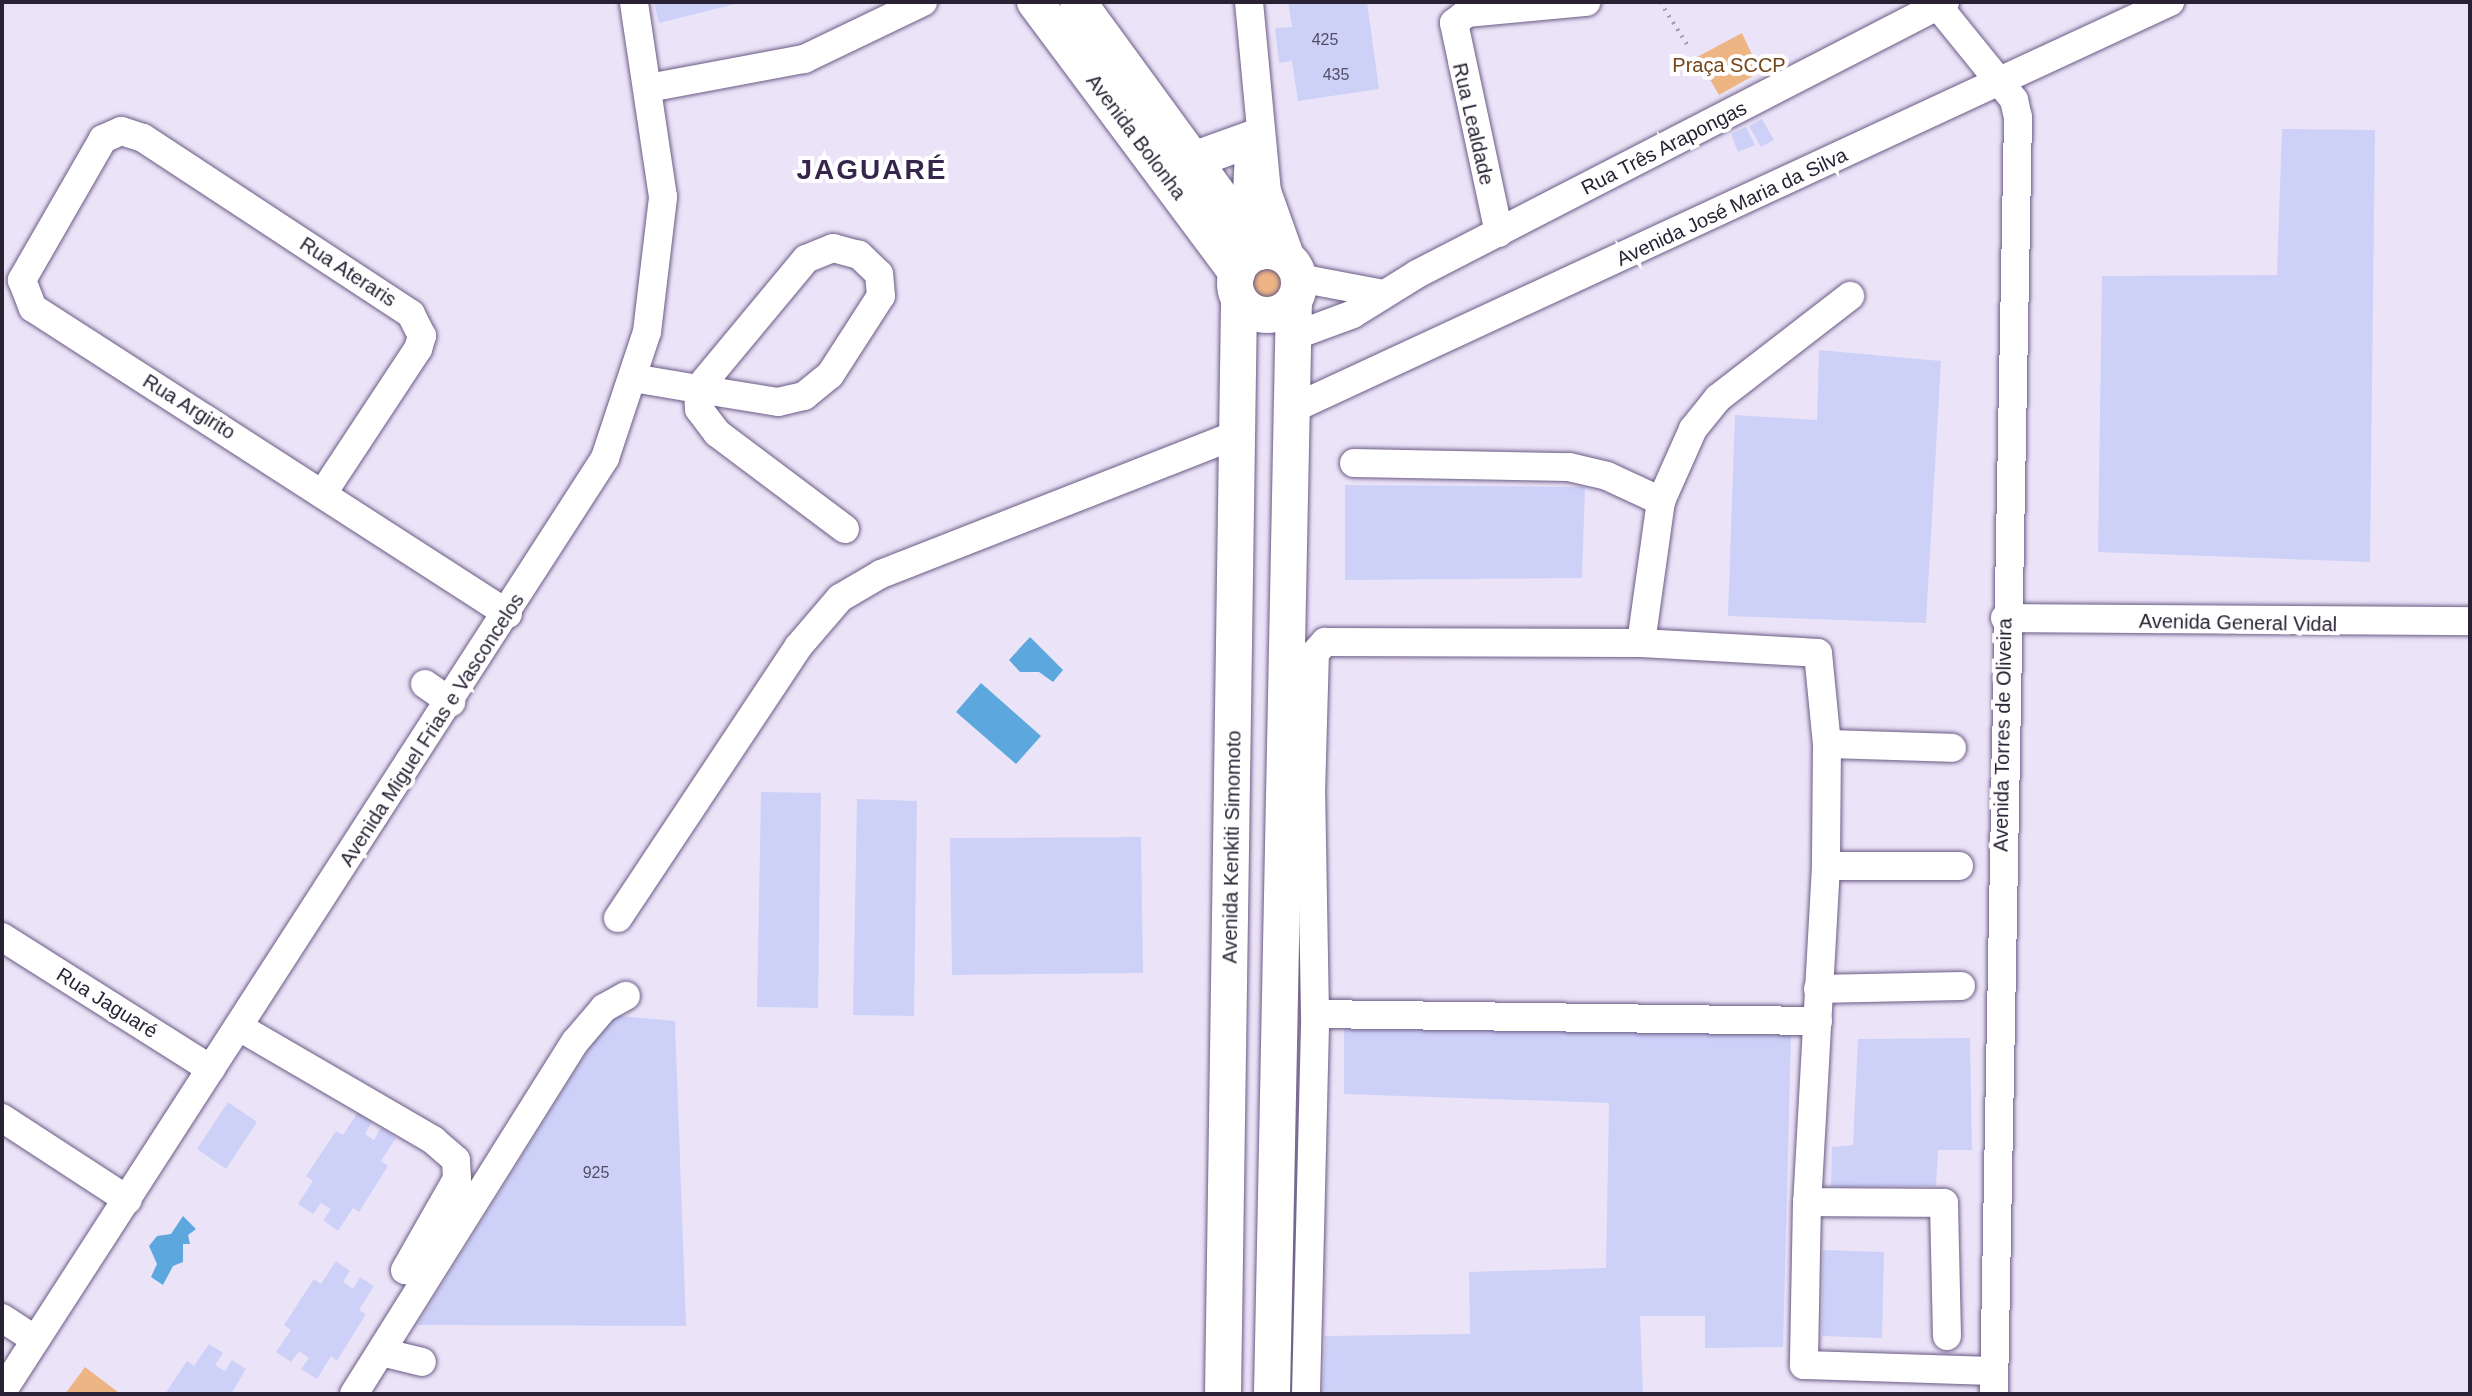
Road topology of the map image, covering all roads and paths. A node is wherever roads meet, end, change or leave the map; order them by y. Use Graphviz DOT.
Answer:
graph roads {
  1 [pos="634,2"];
  2 [pos="923,2"];
  3 [pos="1035,2"];
  4 [pos="1078,2"];
  5 [pos="1249,2"];
  6 [pos="1586,2"];
  7 [pos="1660,2"];
  8 [pos="2170,2"];
  9 [pos="1942,4"];
  10 [pos="1690,49"];
  11 [pos="1999,82"];
  12 [pos="649,88"];
  13 [pos="1255,124"];
  14 [pos="103,139"];
  15 [pos="1196,159"];
  16 [pos="1499,233"];
  17 [pos="1273,282"];
  18 [pos="1383,294"];
  19 [pos="1850,296"];
  20 [pos="633,378"];
  21 [pos="698,389"];
  22 [pos="1292,409"];
  23 [pos="1238,434"];
  24 [pos="1354,463"];
  25 [pos="323,493"];
  26 [pos="1661,501"];
  27 [pos="845,529"];
  28 [pos="508,614"];
  29 [pos="2005,618"];
  30 [pos="2470,621"];
  31 [pos="1641,643"];
  32 [pos="425,684"];
  33 [pos="451,702"];
  34 [pos="1827,744"];
  35 [pos="1952,748"];
  36 [pos="1233,808"];
  37 [pos="1284,811"];
  38 [pos="1826,866"];
  39 [pos="1959,866"];
  40 [pos="618,918"];
  41 [pos="2,937"];
  42 [pos="1961,986"];
  43 [pos="1818,989"];
  44 [pos="626,996"];
  45 [pos="1315,1014"];
  46 [pos="1818,1021"];
  47 [pos="239,1027"];
  48 [pos="211,1069"];
  49 [pos="2,1118"];
  50 [pos="128,1200"];
  51 [pos="1807,1202"];
  52 [pos="405,1270"];
  53 [pos="2,1318"];
  54 [pos="1947,1336"];
  55 [pos="34,1339"];
  56 [pos="381,1352"];
  57 [pos="422,1362"];
  58 [pos="1994,1382"];
  59 [pos="2,1392"];
  60 [pos="354,1394"];
  61 [pos="1223,1394"];
  62 [pos="1272,1394"];
  63 [pos="1306,1394"];
  1 -- 12 [label="street, Avenida Miguel Frias e Vasconcelos"];
  2 -- 12 [label="street"];
  3 -- 17 [label="main road, Avenida Bolonha"];
  4 -- 15 [label="main road, Avenida Bolonha"];
  5 -- 13 [label="street"];
  6 -- 16 [label="street, Rua Lealdade"];
  7 -- 10 [label="path"];
  8 -- 11 [label="street, Avenida José Maria da Silva"];
  9 -- 11 [label="street, Avenida Torres de Oliveira"];
  9 -- 16 [label="street, Rua Três Arapongas"];
  11 -- 22 [label="street, Avenida José Maria da Silva"];
  11 -- 29 [label="street, Avenida Torres de Oliveira"];
  12 -- 20 [label="street, Avenida Miguel Frias e Vasconcelos"];
  13 -- 15 [label="main road"];
  13 -- 17 [label="street"];
  14 -- 25 [label="street, Rua Argirito"];
  14 -- 25 [label="street, Rua Ateraris"];
  15 -- 17 [label="main road, Avenida Bolonha"];
  16 -- 18 [label="street, Rua Três Arapongas"];
  17 -- 18 [label="street"];
  17 -- 18 [label="street"];
  17 -- 22 [label="main road"];
  17 -- 23 [label="main road, Avenida Kenkiti Simomoto"];
  19 -- 26 [label="street"];
  20 -- 21 [label="street"];
  20 -- 28 [label="street, Avenida Miguel Frias e Vasconcelos"];
  21 -- 21 [label="street"];
  21 -- 27 [label="street"];
  22 -- 37 [label="main road"];
  23 -- 36 [label="main road, Avenida Kenkiti Simomoto"];
  23 -- 40 [label="street"];
  24 -- 26 [label="street"];
  25 -- 28 [label="street, Rua Argirito"];
  26 -- 31 [label="street"];
  28 -- 33 [label="street, Avenida Miguel Frias e Vasconcelos"];
  29 -- 30 [label="street, Avenida General Vidal"];
  29 -- 58 [label="street, Avenida Torres de Oliveira"];
  31 -- 34 [label="street"];
  31 -- 45 [label="street"];
  32 -- 33 [label="street"];
  33 -- 47 [label="street, Avenida Miguel Frias e Vasconcelos"];
  34 -- 35 [label="street"];
  34 -- 38 [label="street"];
  36 -- 37 [label="main road"];
  36 -- 61 [label="main road, Avenida Kenkiti Simomoto"];
  37 -- 62 [label="main road"];
  38 -- 39 [label="street"];
  38 -- 43 [label="street"];
  41 -- 48 [label="street, Rua Jaguaré"];
  42 -- 43 [label="street"];
  43 -- 46 [label="street"];
  44 -- 56 [label="street"];
  45 -- 46 [label="street"];
  45 -- 63 [label="street"];
  46 -- 51 [label="street"];
  47 -- 48 [label="street, Avenida Miguel Frias e Vasconcelos"];
  47 -- 52 [label="street"];
  48 -- 50 [label="street, Avenida Miguel Frias e Vasconcelos"];
  49 -- 50 [label="street"];
  50 -- 55 [label="street, Avenida Miguel Frias e Vasconcelos"];
  51 -- 54 [label="street"];
  51 -- 58 [label="street"];
  53 -- 55 [label="street"];
  55 -- 59 [label="street, Avenida Miguel Frias e Vasconcelos"];
  56 -- 57 [label="street"];
  56 -- 60 [label="street"];
}
